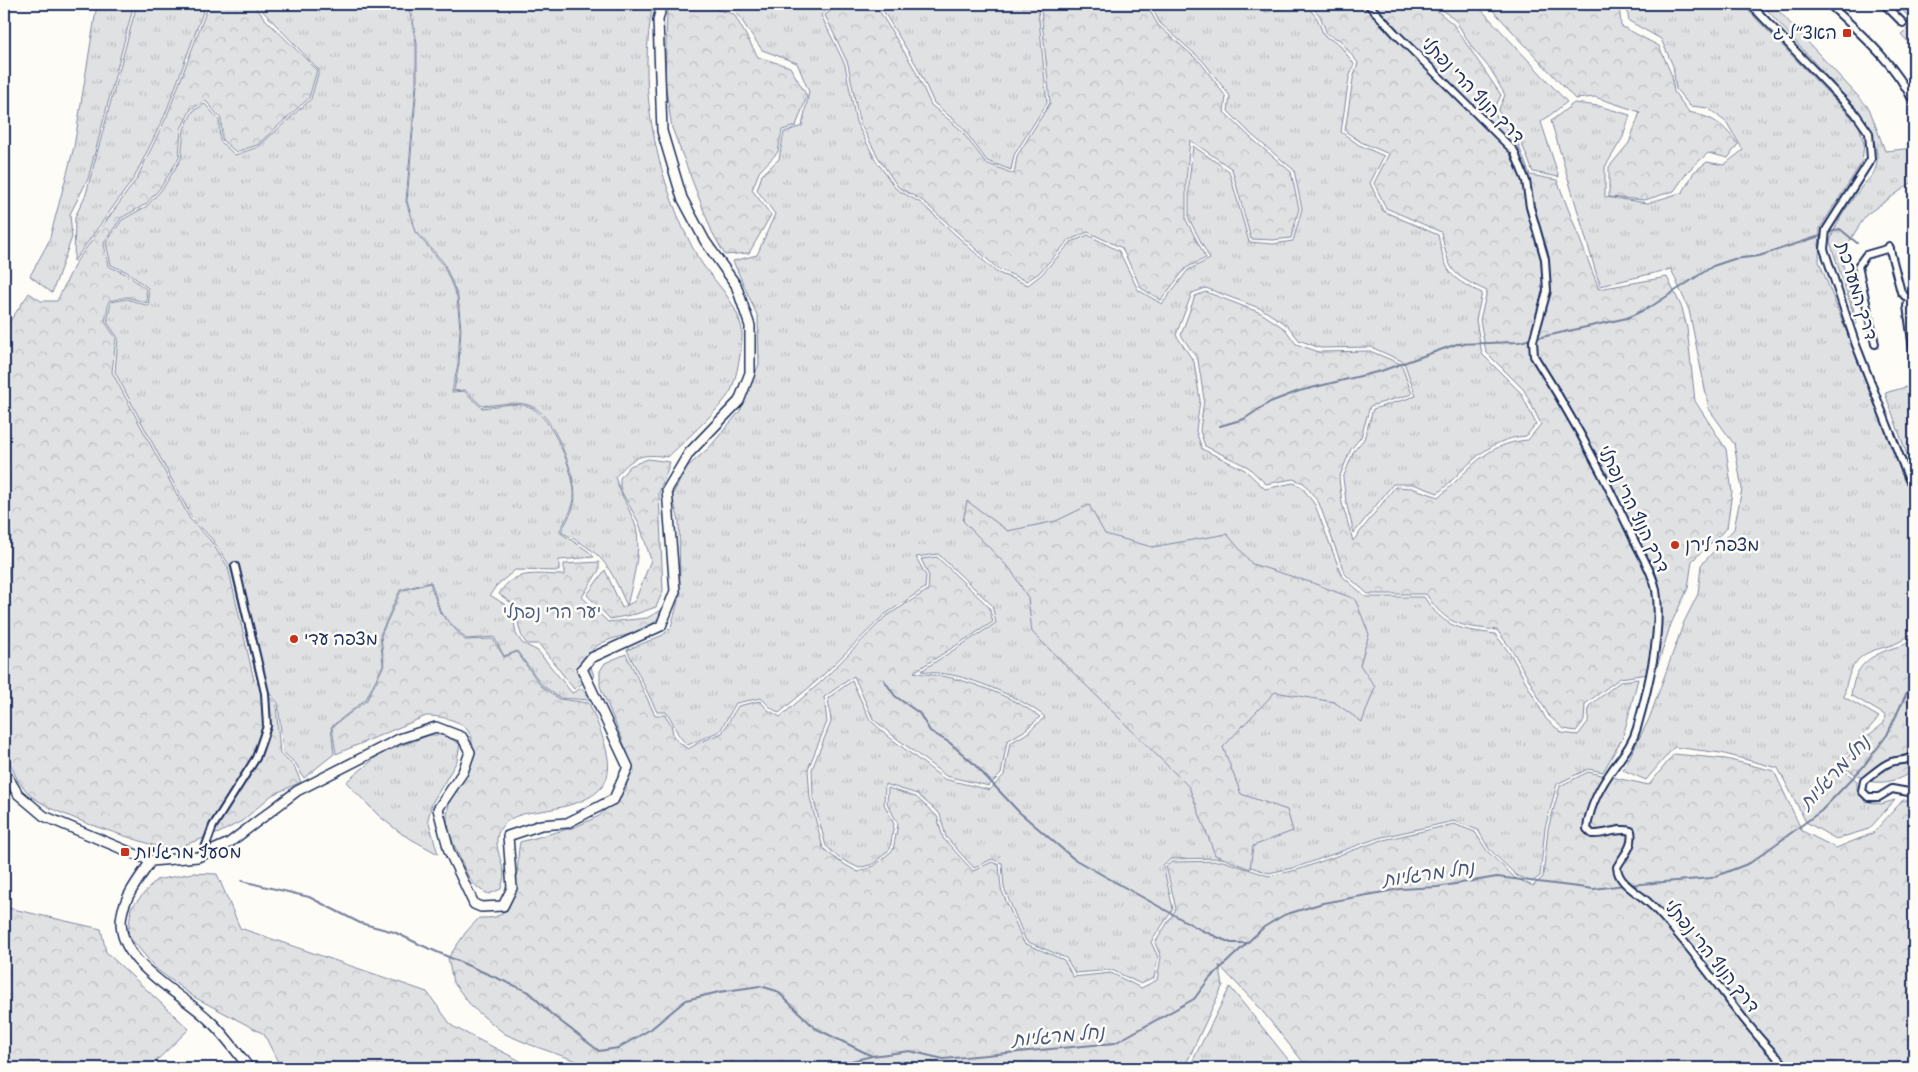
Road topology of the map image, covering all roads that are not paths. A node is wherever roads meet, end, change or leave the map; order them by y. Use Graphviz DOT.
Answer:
graph roads {
  1 [pos="662,4"];
  2 [pos="1368,4"];
  3 [pos="1750,4"];
  4 [pos="1829,4"];
  5 [pos="1884,4"];
  6 [pos="1903,22"];
  7 [pos="1914,102"];
  8 [pos="1914,288"];
  9 [pos="1908,299"];
  10 [pos="1875,344"];
  11 [pos="1914,356"];
  12 [pos="1914,486"];
  13 [pos="235,566"];
  14 [pos="1914,754"];
  15 [pos="4,771"];
  16 [pos="1914,793"];
  17 [pos="202,856"];
  18 [pos="151,860"];
  19 [pos="249,1068"];
  20 [pos="1788,1068"];
  1 -- 17 [label="main road"];
  2 -- 20 [label="street, דרך הנוף הרי נפתלי"];
  3 -- 12 [label="street, דרך המערכת"];
  4 -- 7 [label="street"];
  5 -- 6 [label="street"];
  8 -- 9 [label="street"];
  9 -- 10 [label="street"];
  9 -- 11 [label="street"];
  13 -- 17 [label="street"];
  14 -- 16 [label="street"];
  15 -- 18 [label="main road"];
  17 -- 18 [label="main road"];
  18 -- 19 [label="main road"];
}
